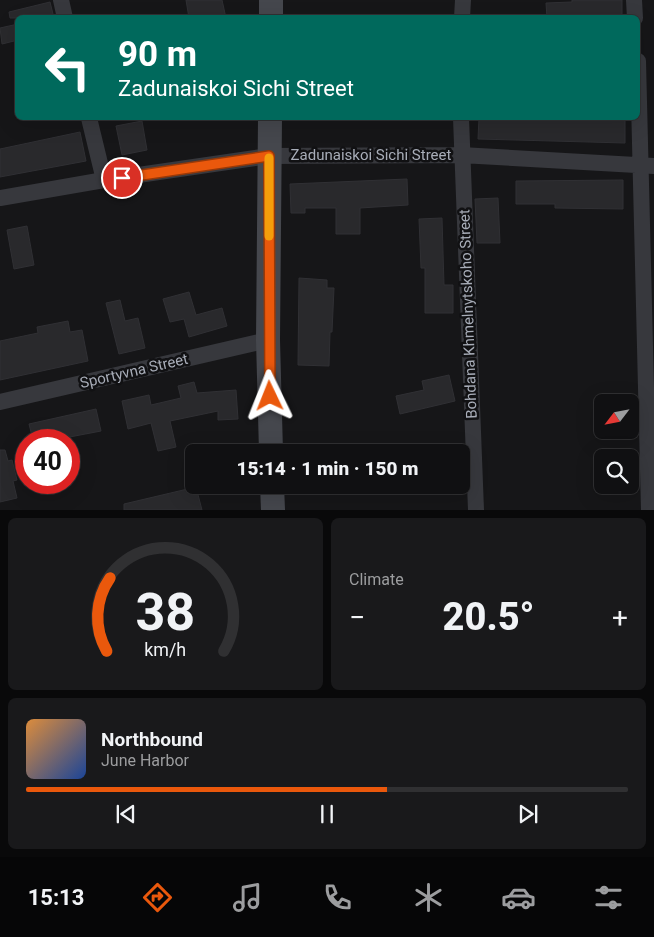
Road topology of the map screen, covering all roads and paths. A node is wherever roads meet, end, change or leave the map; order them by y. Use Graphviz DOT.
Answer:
graph roads {
  1 [pos="60,0"];
  2 [pos="271,0"];
  3 [pos="463,0"];
  4 [pos="634,0"];
  5 [pos="64,15"];
  6 [pos="271,15"];
  7 [pos="462,15"];
  8 [pos="635,15"];
  9 [pos="640,84"];
  10 [pos="89,120"];
  11 [pos="270,120"];
  12 [pos="461,120"];
  13 [pos="461,155"];
  14 [pos="269,156"];
  15 [pos="647,166"];
  16 [pos="104,180"];
  17 [pos="0,198"];
  18 [pos="268,340"];
  19 [pos="0,402"];
  20 [pos="271,444"];
  21 [pos="272,494"];
  22 [pos="273,510"];
  23 [pos="476,510"];
  24 [pos="649,510"];
  1 -- 5 [label="street"];
  2 -- 6 [label="street"];
  3 -- 7 [label="street"];
  4 -- 8 [label="street"];
  9 -- 15 [label="street"];
  10 -- 16 [label="street"];
  11 -- 14 [label="street"];
  12 -- 13 [label="street, Bohdana Khmelnytskoho Street"];
  13 -- 14 [label="street, Zadunaiskoi Sichi Street"];
  13 -- 15 [label="street, Zadunaiskoi Sichi Street"];
  13 -- 23 [label="street, Bohdana Khmelnytskoho Street"];
  14 -- 16 [label="street, Zadunaiskoi Sichi Street"];
  14 -- 18 [label="street"];
  15 -- 24 [label="street"];
  16 -- 17 [label="street, Zadunaiskoi Sichi Street"];
  18 -- 19 [label="street, Sportyvna Street"];
  18 -- 20 [label="street"];
  21 -- 22 [label="street"];
}
